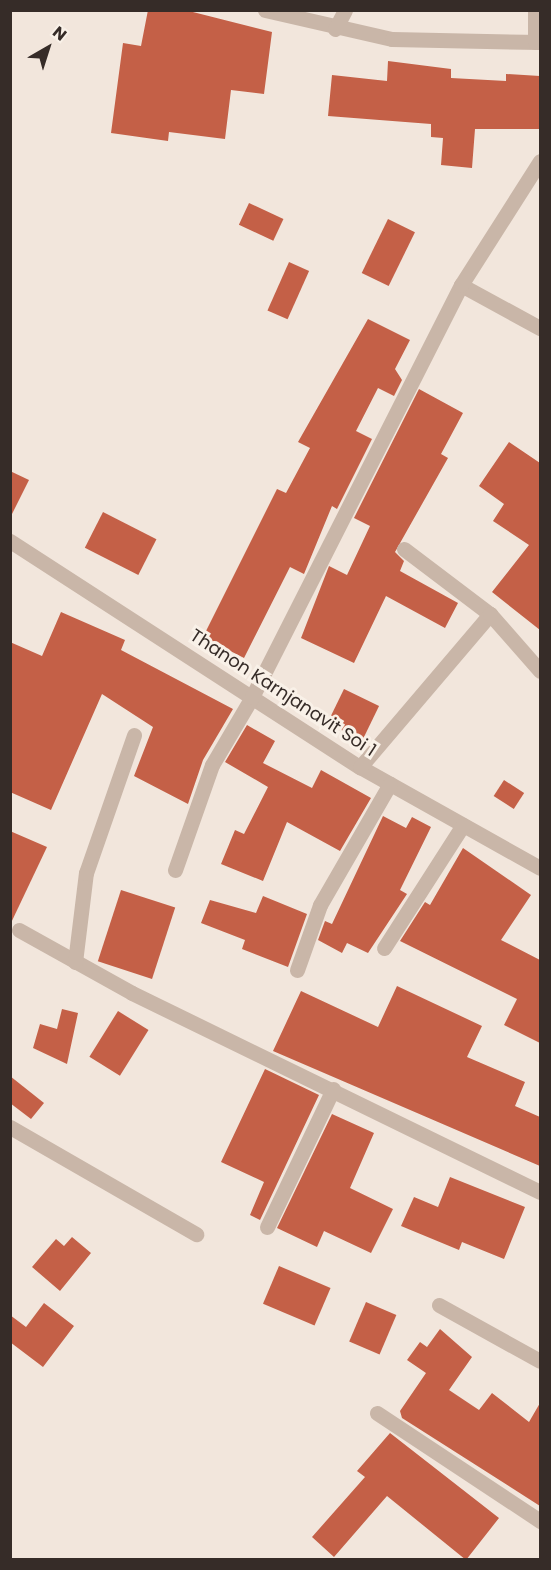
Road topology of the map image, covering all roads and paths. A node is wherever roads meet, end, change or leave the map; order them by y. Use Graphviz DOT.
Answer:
graph roads {
  1 [pos="265,10"];
  2 [pos="345,10"];
  3 [pos="535,10"];
  4 [pos="335,29"];
  5 [pos="538,42"];
  6 [pos="540,161"];
  7 [pos="461,285"];
  8 [pos="540,328"];
  9 [pos="11,542"];
  10 [pos="404,549"];
  11 [pos="490,614"];
  12 [pos="540,670"];
  13 [pos="252,697"];
  14 [pos="134,735"];
  15 [pos="360,767"];
  16 [pos="390,784"];
  17 [pos="463,825"];
  18 [pos="540,868"];
  19 [pos="174,870"];
  20 [pos="19,930"];
  21 [pos="384,948"];
  22 [pos="75,962"];
  23 [pos="297,970"];
  24 [pos="333,1089"];
  25 [pos="10,1127"];
  26 [pos="540,1192"];
  27 [pos="267,1227"];
  28 [pos="196,1234"];
  29 [pos="439,1305"];
  30 [pos="540,1361"];
  31 [pos="377,1413"];
  32 [pos="540,1521"];
  1 -- 4 [label="street"];
  2 -- 4 [label="street"];
  3 -- 5 [label="street"];
  4 -- 5 [label="street"];
  6 -- 7 [label="street"];
  7 -- 8 [label="street"];
  7 -- 13 [label="street"];
  9 -- 13 [label="street, Thanon Karnjanavit Soi 1"];
  10 -- 11 [label="street"];
  11 -- 12 [label="street"];
  11 -- 15 [label="street"];
  13 -- 15 [label="street, Thanon Karnjanavit Soi 1"];
  13 -- 19 [label="street"];
  14 -- 22 [label="street"];
  15 -- 16 [label="street, Thanon Karnjanavit Soi 1"];
  16 -- 17 [label="street, Thanon Karnjanavit Soi 1"];
  16 -- 23 [label="street"];
  17 -- 18 [label="street, Thanon Karnjanavit Soi 1"];
  17 -- 21 [label="street"];
  20 -- 22 [label="street"];
  22 -- 24 [label="street"];
  24 -- 26 [label="street"];
  24 -- 27 [label="street"];
  25 -- 28 [label="street"];
  29 -- 30 [label="street"];
  31 -- 32 [label="street"];
}
